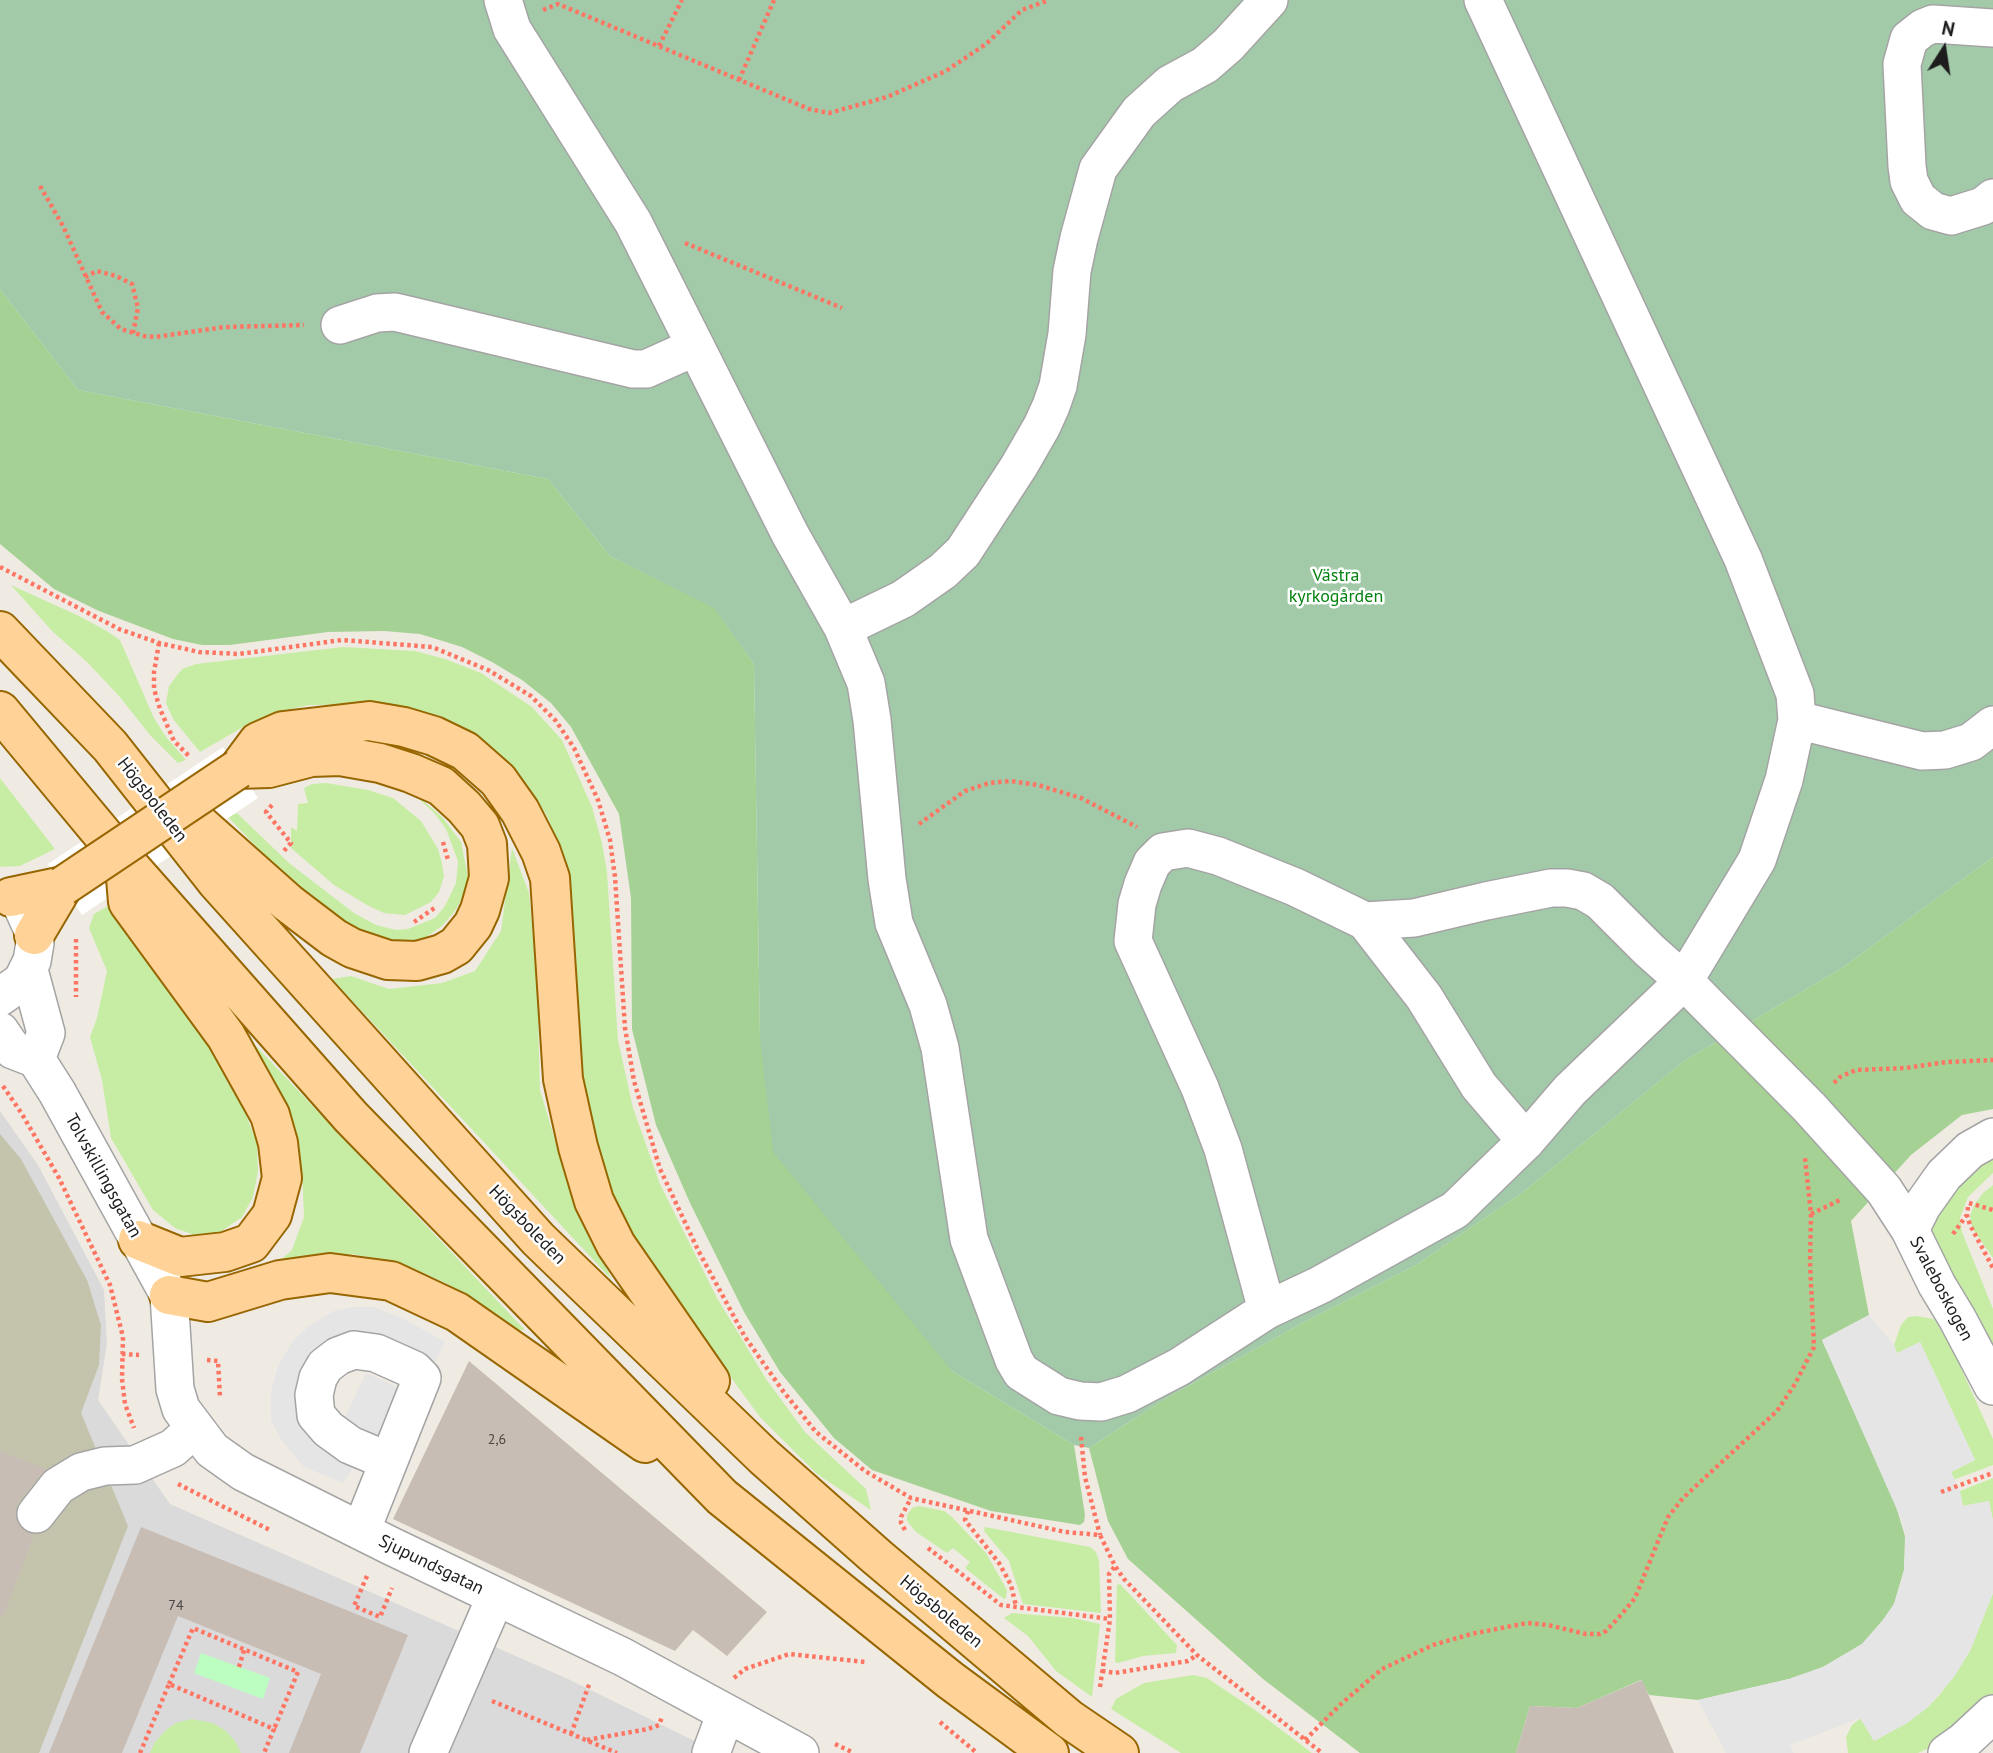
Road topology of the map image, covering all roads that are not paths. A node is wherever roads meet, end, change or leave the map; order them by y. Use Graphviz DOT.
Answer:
graph roads {
  1 [pos="1269,0"];
  2 [pos="1483,0"];
  3 [pos="507,13"];
  4 [pos="1993,28"];
  5 [pos="1993,198"];
  6 [pos="340,325"];
  7 [pos="695,347"];
  8 [pos="843,628"];
  9 [pos="0,631"];
  10 [pos="0,711"];
  11 [pos="1797,720"];
  12 [pos="1993,725"];
  13 [pos="110,746"];
  14 [pos="238,769"];
  15 [pos="124,860"];
  16 [pos="63,886"];
  17 [pos="6,894"];
  18 [pos="1365,922"];
  19 [pos="32,952"];
  20 [pos="1684,981"];
  21 [pos="0,997"];
  22 [pos="0,1031"];
  23 [pos="36,1059"];
  24 [pos="1993,1137"];
  25 [pos="1525,1141"];
  26 [pos="1910,1230"];
  27 [pos="138,1240"];
  28 [pos="169,1295"];
  29 [pos="1267,1310"];
  30 [pos="1993,1386"];
  31 [pos="208,1418"];
  32 [pos="764,1457"];
  33 [pos="388,1461"];
  34 [pos="722,1497"];
  35 [pos="36,1514"];
  36 [pos="360,1531"];
  37 [pos="496,1597"];
  38 [pos="727,1698"];
  39 [pos="1993,1714"];
  40 [pos="428,1753"];
  41 [pos="711,1753"];
  42 [pos="800,1753"];
  43 [pos="1049,1753"];
  44 [pos="1119,1753"];
  45 [pos="1947,1753"];
  1 -- 8 [label="street"];
  2 -- 11 [label="street"];
  3 -- 7 [label="street"];
  4 -- 5 [label="street"];
  6 -- 7 [label="street"];
  7 -- 8 [label="street"];
  8 -- 29 [label="street"];
  9 -- 13 [label="main road, Högsboleden"];
  10 -- 15 [label="main road"];
  11 -- 12 [label="street"];
  11 -- 20 [label="street"];
  13 -- 14 [label="main road"];
  13 -- 32 [label="main road, Högsboleden"];
  14 -- 16 [label="main road, bridge"];
  14 -- 32 [label="main road"];
  15 -- 27 [label="main road"];
  15 -- 34 [label="main road"];
  16 -- 17 [label="main road"];
  16 -- 19 [label="main road"];
  17 -- 19 [label="street"];
  18 -- 20 [label="street"];
  18 -- 25 [label="street"];
  18 -- 29 [label="street"];
  19 -- 21 [label="street"];
  19 -- 23 [label="street"];
  20 -- 25 [label="street"];
  20 -- 26 [label="street"];
  22 -- 23 [label="street, Tolvskillingsgatan"];
  23 -- 27 [label="street, Tolvskillingsgatan"];
  24 -- 26 [label="street, Svaleboskogen"];
  25 -- 29 [label="street"];
  26 -- 30 [label="street, Svaleboskogen"];
  27 -- 28 [label="street, Tolvskillingsgatan"];
  28 -- 31 [label="street, Sjupundsgatan"];
  28 -- 34 [label="main road"];
  31 -- 35 [label="street"];
  31 -- 36 [label="street, Sjupundsgatan"];
  32 -- 44 [label="main road, Högsboleden"];
  33 -- 36 [label="street"];
  34 -- 43 [label="main road"];
  36 -- 37 [label="street, Sjupundsgatan"];
  37 -- 38 [label="street, Sjupundsgatan"];
  37 -- 40 [label="street"];
  38 -- 41 [label="street"];
  38 -- 42 [label="street, Sjupundsgatan"];
  39 -- 45 [label="street"];
}
